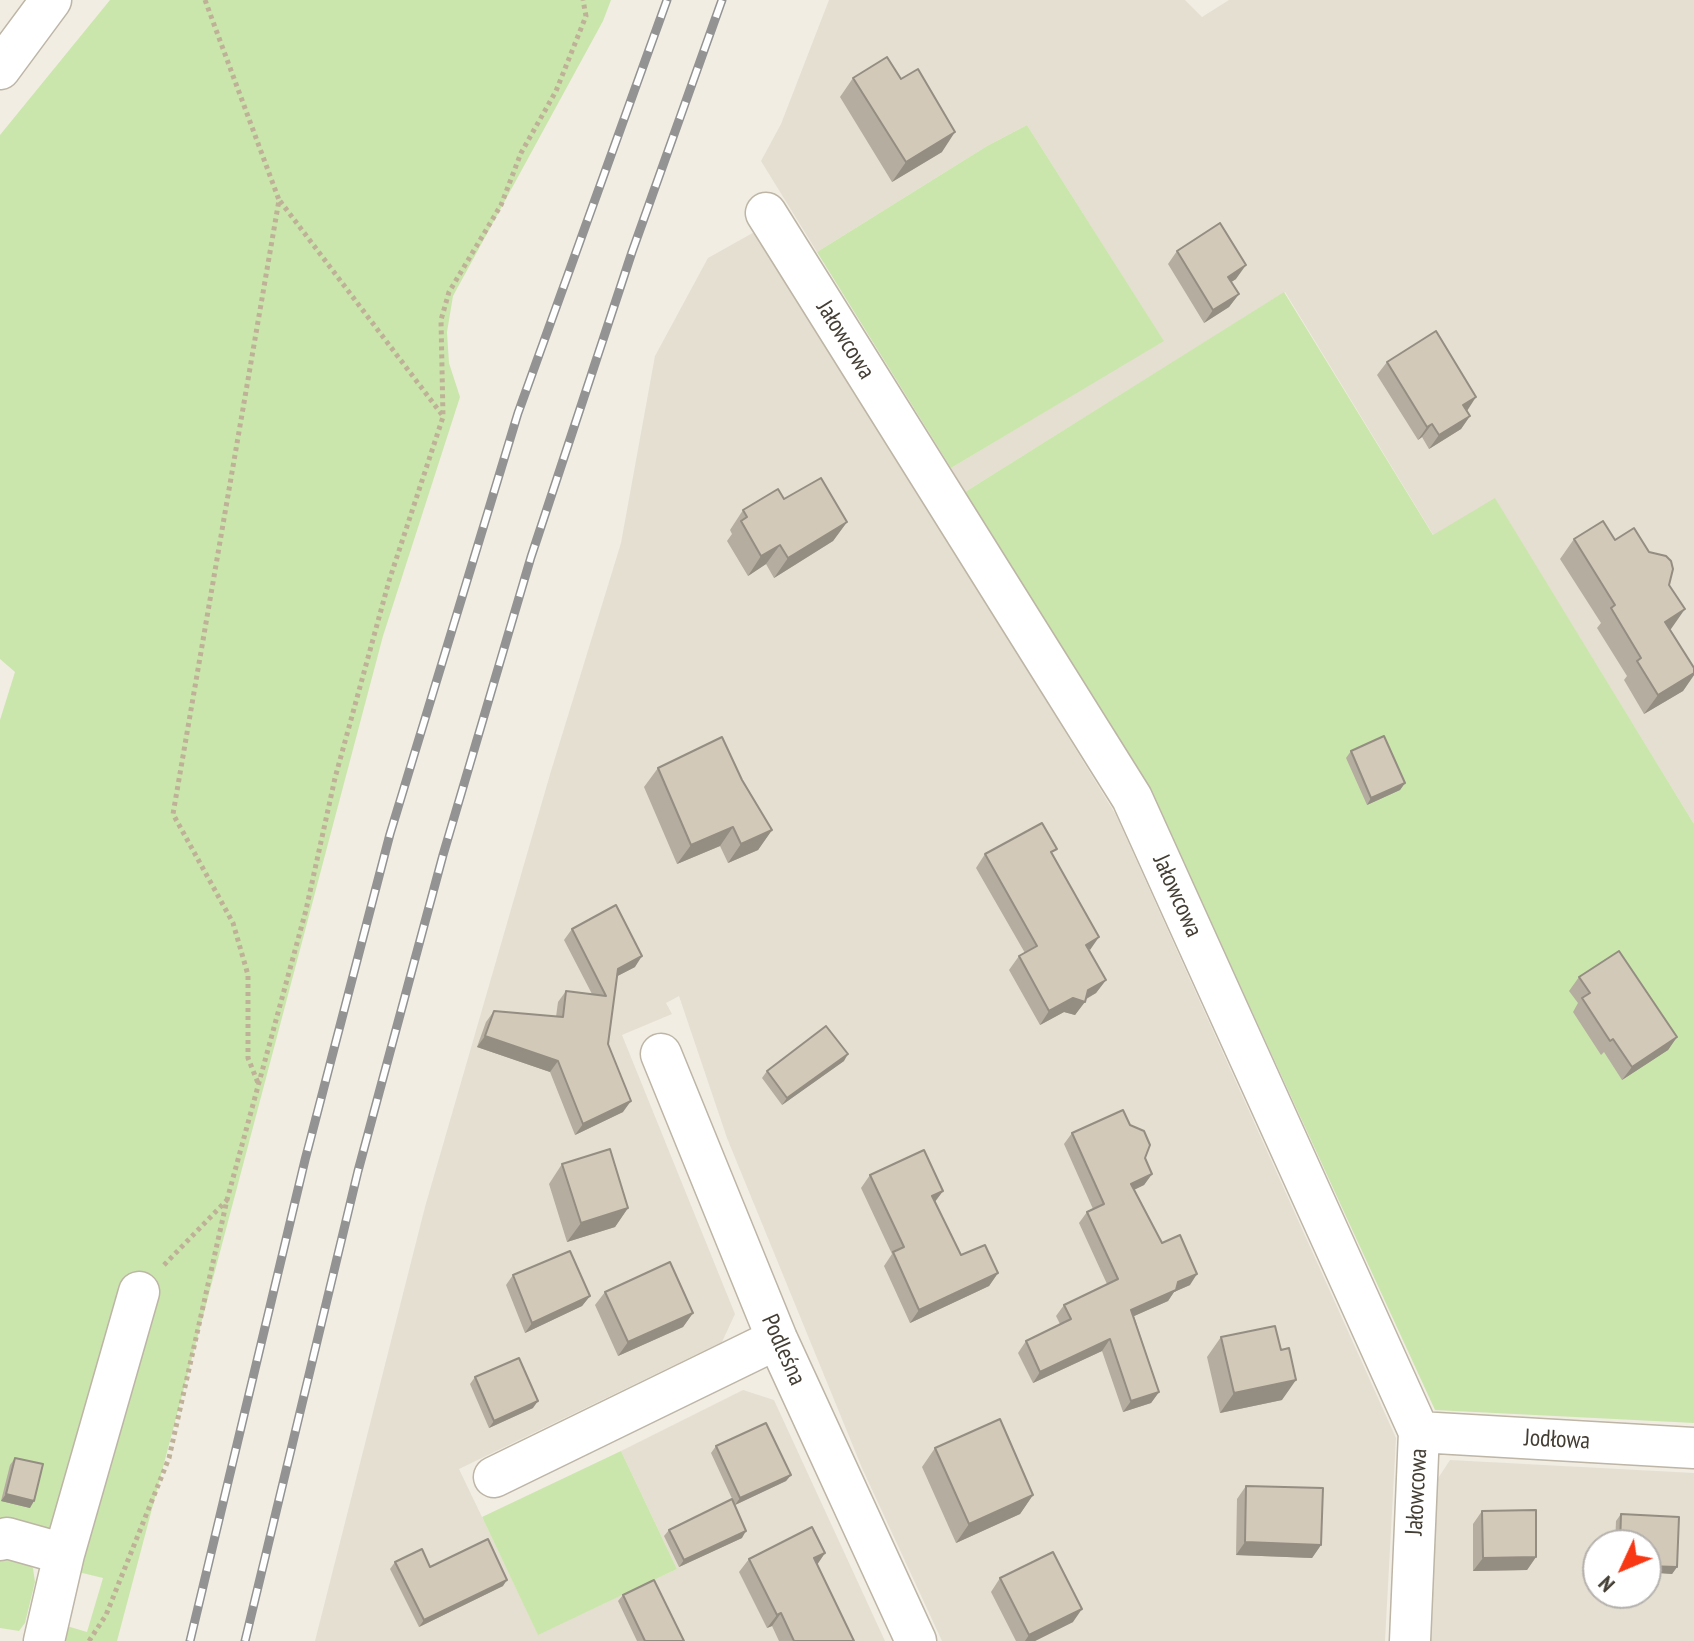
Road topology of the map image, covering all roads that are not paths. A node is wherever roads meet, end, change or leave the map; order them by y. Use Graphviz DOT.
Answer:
graph roads {
  1 [pos="51,0"];
  2 [pos="0,69"];
  3 [pos="766,213"];
  4 [pos="661,1054"];
  5 [pos="139,1292"];
  6 [pos="777,1339"];
  7 [pos="1419,1432"];
  8 [pos="1694,1448"];
  9 [pos="494,1477"];
  10 [pos="0,1540"];
  11 [pos="64,1554"];
  12 [pos="44,1641"];
  13 [pos="916,1641"];
  14 [pos="1410,1641"];
  1 -- 2 [label="street"];
  3 -- 7 [label="street, Jałowcowa"];
  4 -- 6 [label="street, Podleśna"];
  5 -- 11 [label="street"];
  6 -- 9 [label="street"];
  6 -- 13 [label="street, Podleśna"];
  7 -- 8 [label="street, Jodłowa"];
  7 -- 14 [label="street, Jałowcowa"];
  10 -- 11 [label="street"];
  11 -- 12 [label="street"];
}
